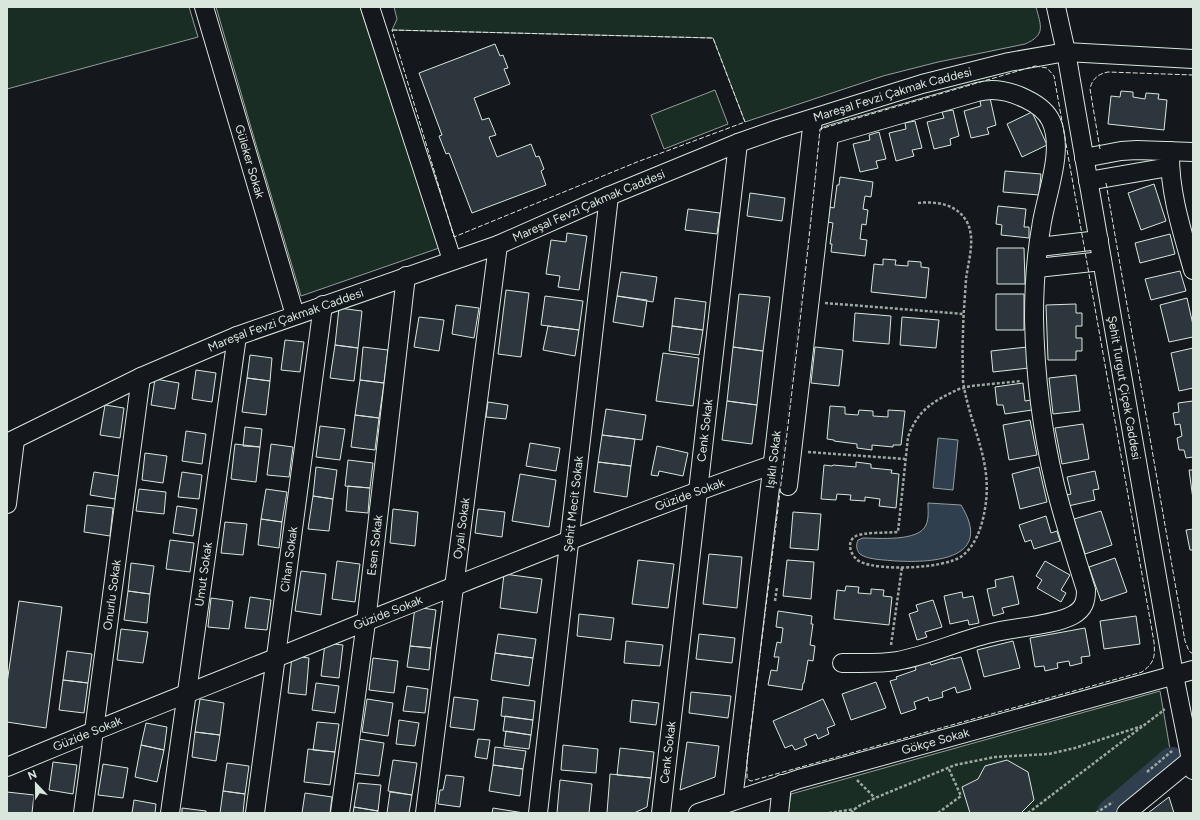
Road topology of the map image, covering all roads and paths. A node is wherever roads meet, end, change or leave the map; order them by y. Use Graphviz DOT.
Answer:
graph roads {
  1 [pos="204,7"];
  2 [pos="370,7"];
  3 [pos="1056,7"];
  4 [pos="1066,52"];
  5 [pos="1193,59"];
  6 [pos="813,119"];
  7 [pos="738,144"];
  8 [pos="1193,152"];
  9 [pos="1084,158"];
  10 [pos="1170,159"];
  11 [pos="1088,181"];
  12 [pos="609,196"];
  13 [pos="918,202"];
  14 [pos="1099,240"];
  15 [pos="498,245"];
  16 [pos="1039,247"];
  17 [pos="452,260"];
  18 [pos="1102,261"];
  19 [pos="1037,268"];
  20 [pos="1193,270"];
  21 [pos="406,276"];
  22 [pos="809,302"];
  23 [pos="323,305"];
  24 [pos="964,314"];
  25 [pos="295,315"];
  26 [pos="237,336"];
  27 [pos="141,377"];
  28 [pos="1038,379"];
  29 [pos="964,388"];
  30 [pos="11,442"];
  31 [pos="792,450"];
  32 [pos="905,459"];
  33 [pos="772,465"];
  34 [pos="788,486"];
  35 [pos="699,490"];
  36 [pos="7,504"];
  37 [pos="569,540"];
  38 [pos="902,567"];
  39 [pos="454,586"];
  40 [pos="366,622"];
  41 [pos="276,657"];
  42 [pos="889,662"];
  43 [pos="842,663"];
  44 [pos="1193,670"];
  45 [pos="1174,675"];
  46 [pos="188,692"];
  47 [pos="1164,710"];
  48 [pos="1142,726"];
  49 [pos="94,730"];
  50 [pos="1192,763"];
  51 [pos="7,767"];
  52 [pos="844,767"];
  53 [pos="948,767"];
  54 [pos="782,784"];
  55 [pos="875,798"];
  56 [pos="733,800"];
  57 [pos="855,809"];
  58 [pos="83,813"];
  59 [pos="170,813"];
  60 [pos="255,813"];
  61 [pos="340,813"];
  62 [pos="425,813"];
  63 [pos="538,813"];
  64 [pos="661,813"];
  65 [pos="698,813"];
  66 [pos="778,813"];
  67 [pos="829,813"];
  68 [pos="851,813"];
  69 [pos="938,813"];
  70 [pos="1028,813"];
  71 [pos="1126,813"];
  1 -- 25 [label="street, Güleker Sokak"];
  2 -- 17 [label="street"];
  3 -- 4 [label="street, Şehit Turgut Çiçek Caddesi"];
  4 -- 5 [label="street, Mareşal Fevzi Çakmak Caddesi"];
  4 -- 6 [label="street, Mareşal Fevzi Çakmak Caddesi"];
  4 -- 9 [label="street, Şehit Turgut Çiçek Caddesi"];
  6 -- 7 [label="street, Mareşal Fevzi Çakmak Caddesi"];
  6 -- 33 [label="street, Işıklı Sokak"];
  7 -- 12 [label="street, Mareşal Fevzi Çakmak Caddesi"];
  7 -- 35 [label="street, Cenk Sokak"];
  8 -- 10 [label="street"];
  9 -- 10 [label="street"];
  9 -- 11 [label="street, Şehit Turgut Çiçek Caddesi"];
  10 -- 11 [label="street"];
  10 -- 20 [label="street"];
  11 -- 14 [label="street, Şehit Turgut Çiçek Caddesi"];
  12 -- 15 [label="street, Mareşal Fevzi Çakmak Caddesi"];
  12 -- 37 [label="street, Şehit Mecit Sokak"];
  13 -- 24 [label="path"];
  14 -- 16 [label="street"];
  14 -- 18 [label="street, Şehit Turgut Çiçek Caddesi"];
  15 -- 17 [label="street, Mareşal Fevzi Çakmak Caddesi"];
  15 -- 39 [label="street, Oyalı Sokak"];
  16 -- 19 [label="street"];
  16 -- 22 [label="street"];
  17 -- 21 [label="street, Mareşal Fevzi Çakmak Caddesi"];
  18 -- 19 [label="street"];
  18 -- 45 [label="street, Şehit Turgut Çiçek Caddesi"];
  19 -- 28 [label="street"];
  21 -- 23 [label="street, Mareşal Fevzi Çakmak Caddesi"];
  21 -- 40 [label="street, Esen Sokak"];
  22 -- 24 [label="path"];
  22 -- 31 [label="street"];
  23 -- 25 [label="street, Mareşal Fevzi Çakmak Caddesi"];
  23 -- 41 [label="street, Cihan Sokak"];
  24 -- 29 [label="path"];
  25 -- 26 [label="street, Mareşal Fevzi Çakmak Caddesi"];
  26 -- 27 [label="street, Mareşal Fevzi Çakmak Caddesi"];
  26 -- 46 [label="street, Umut Sokak"];
  27 -- 30 [label="street, Mareşal Fevzi Çakmak Caddesi"];
  27 -- 49 [label="street, Onurlu Sokak"];
  28 -- 29 [label="path"];
  28 -- 42 [label="street"];
  29 -- 32 [label="path"];
  29 -- 38 [label="path"];
  30 -- 36 [label="street"];
  31 -- 32 [label="path"];
  31 -- 34 [label="street"];
  32 -- 38 [label="path"];
  33 -- 35 [label="street, Güzide Sokak"];
  33 -- 56 [label="street, Işıklı Sokak"];
  35 -- 37 [label="street, Güzide Sokak"];
  35 -- 64 [label="street, Cenk Sokak"];
  37 -- 39 [label="street, Güzide Sokak"];
  37 -- 63 [label="street, Şehit Mecit Sokak"];
  38 -- 42 [label="path"];
  39 -- 40 [label="street, Güzide Sokak"];
  39 -- 62 [label="street, Oyalı Sokak"];
  40 -- 41 [label="street, Güzide Sokak"];
  40 -- 61 [label="street, Esen Sokak"];
  41 -- 46 [label="street, Güzide Sokak"];
  41 -- 60 [label="street, Cihan Sokak"];
  42 -- 43 [label="street"];
  44 -- 45 [label="street, Gökçe Sokak"];
  45 -- 50 [label="street, Şehit Turgut Çiçek Caddesi"];
  45 -- 52 [label="street, Gökçe Sokak"];
  46 -- 49 [label="street, Güzide Sokak"];
  46 -- 59 [label="street, Umut Sokak"];
  47 -- 48 [label="path"];
  48 -- 53 [label="path"];
  48 -- 70 [label="path"];
  49 -- 51 [label="street, Güzide Sokak"];
  49 -- 58 [label="street, Onurlu Sokak"];
  50 -- 71 [label="street"];
  52 -- 54 [label="street, Gökçe Sokak"];
  52 -- 55 [label="path"];
  53 -- 55 [label="path"];
  53 -- 69 [label="path"];
  54 -- 56 [label="street, Gökçe Sokak"];
  54 -- 66 [label="street"];
  55 -- 57 [label="path"];
  56 -- 65 [label="street, Gökçe Sokak"];
  57 -- 67 [label="path"];
  57 -- 68 [label="path"];
}
